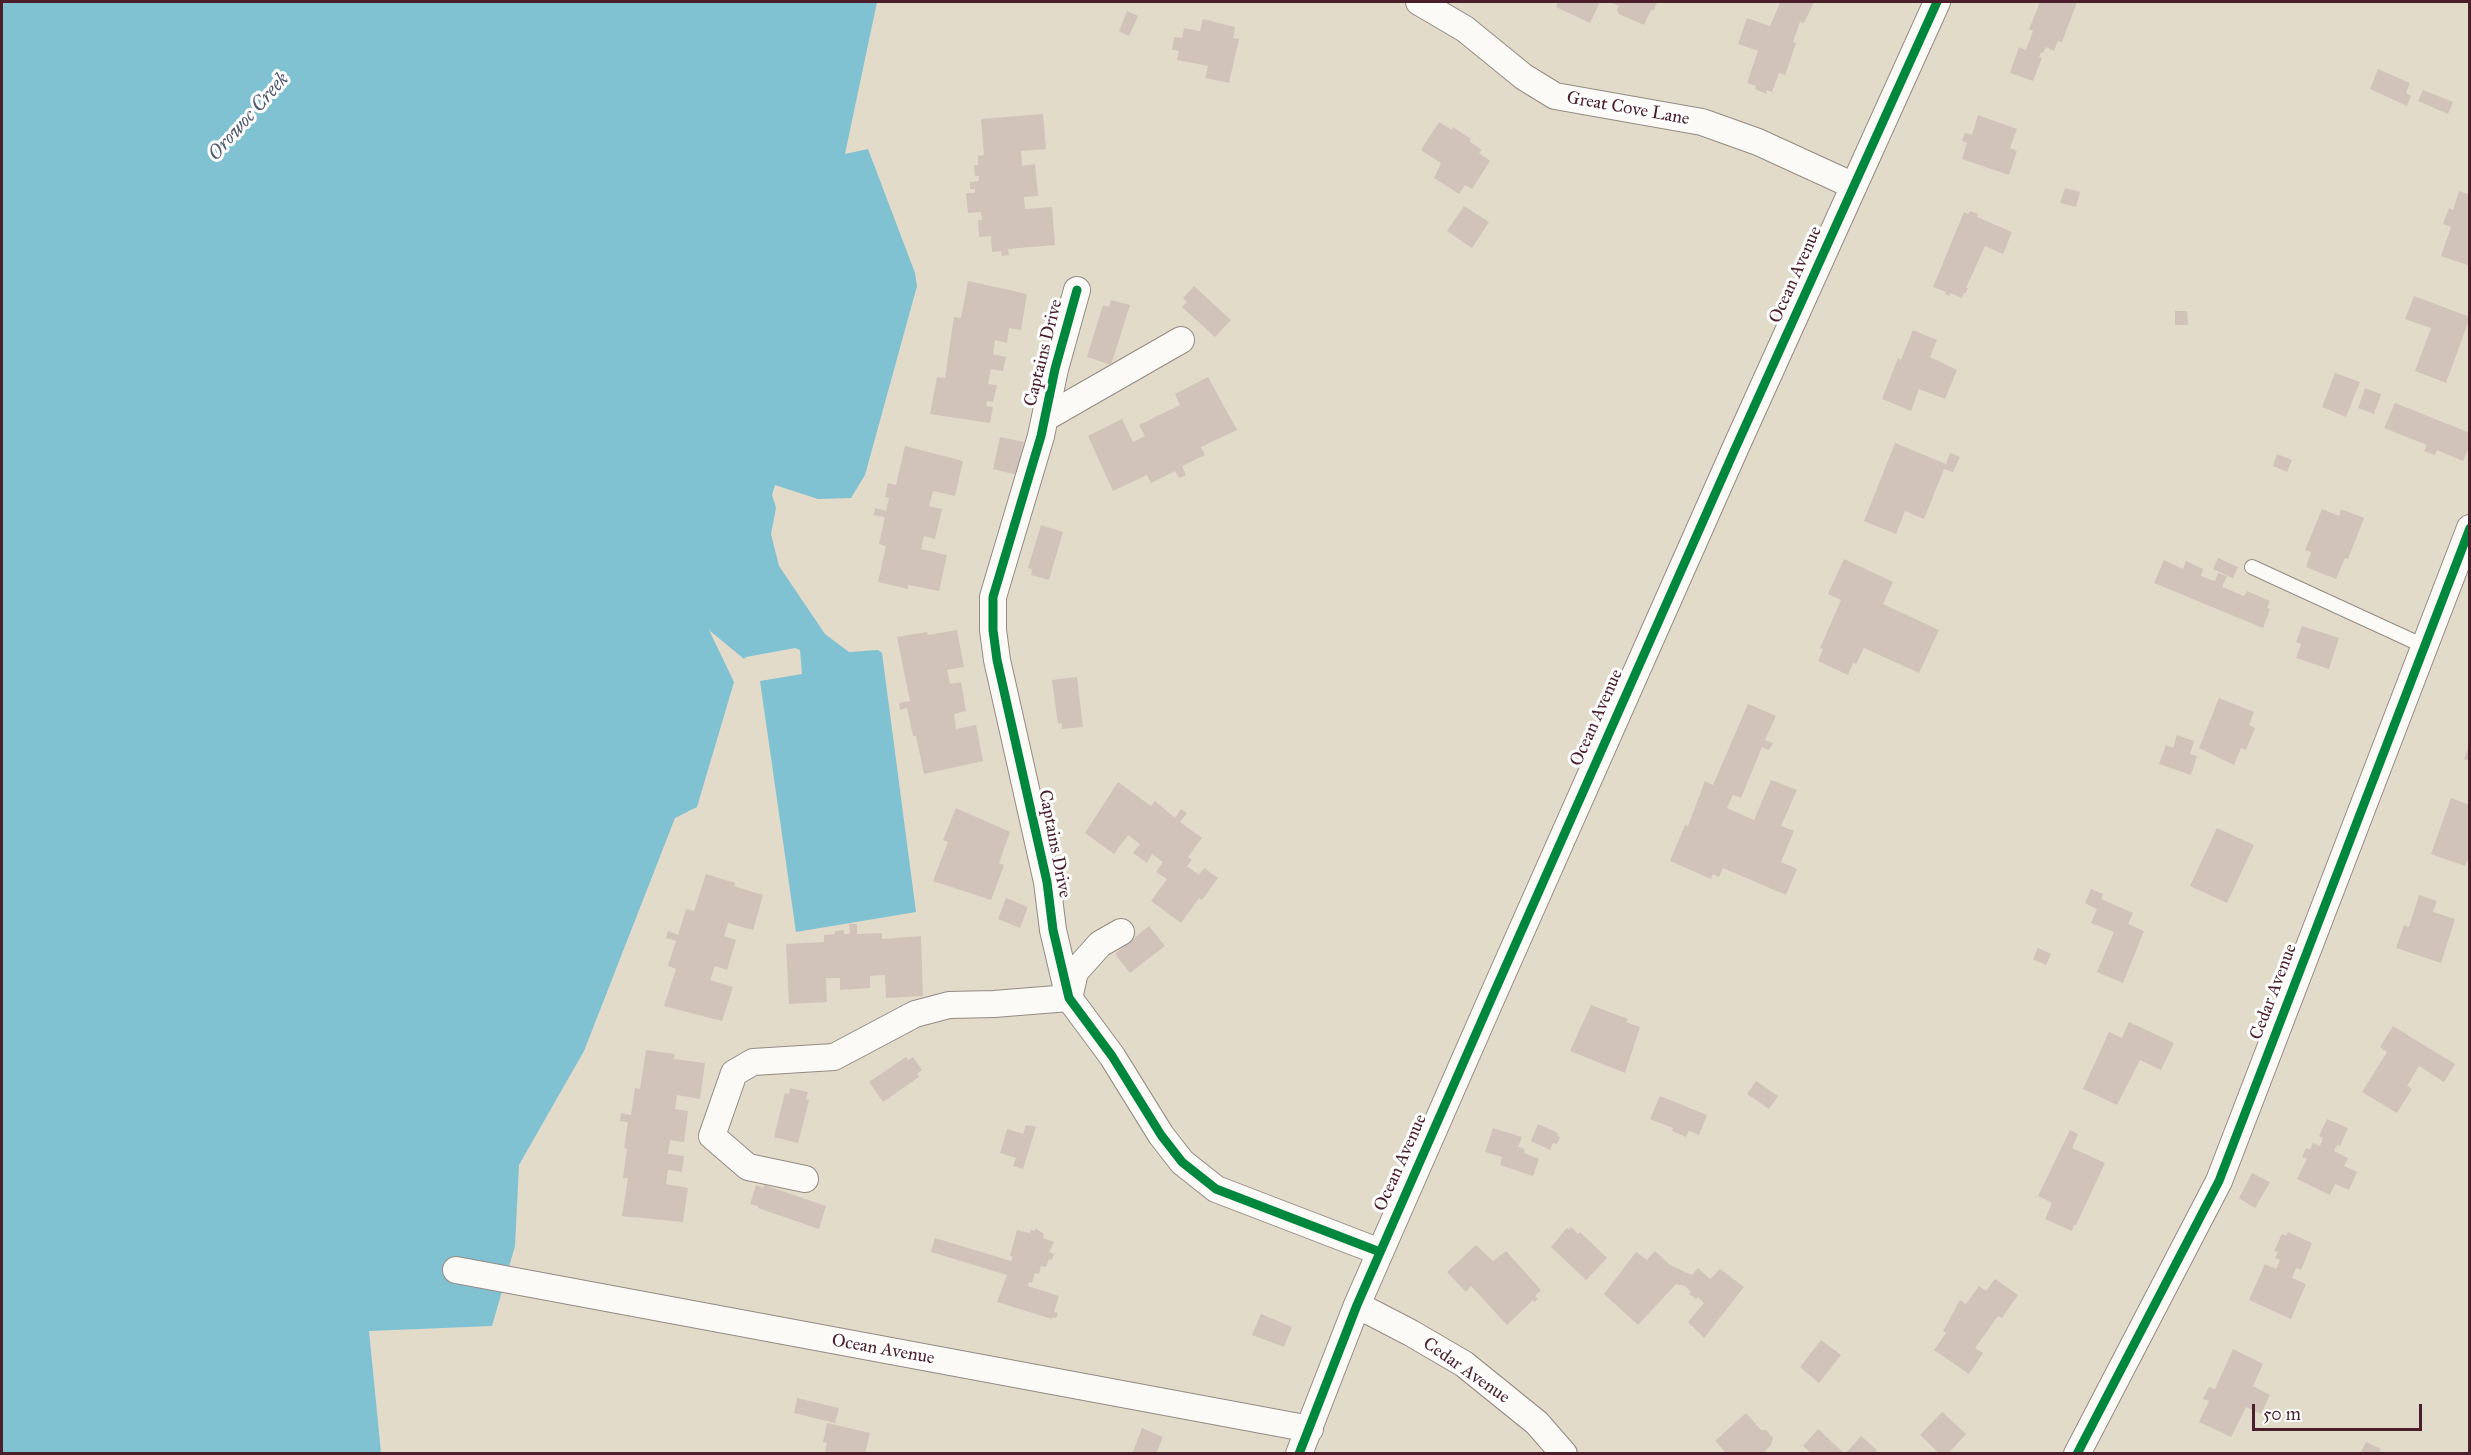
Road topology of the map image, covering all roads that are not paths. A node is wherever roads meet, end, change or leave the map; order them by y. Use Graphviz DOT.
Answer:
graph roads {
  1 [pos="1419,2"];
  2 [pos="1937,2"];
  3 [pos="1854,186"];
  4 [pos="1077,290"];
  5 [pos="1181,340"];
  6 [pos="1045,418"];
  7 [pos="2469,528"];
  8 [pos="2252,567"];
  9 [pos="2424,646"];
  10 [pos="1121,932"];
  11 [pos="1069,998"];
  12 [pos="805,1179"];
  13 [pos="1380,1252"];
  14 [pos="456,1270"];
  15 [pos="1357,1305"];
  16 [pos="1310,1429"];
  17 [pos="1299,1454"];
  18 [pos="1564,1454"];
  19 [pos="2077,1454"];
  1 -- 3 [label="street, Great Cove Lane"];
  2 -- 3 [label="street, Ocean Avenue"];
  3 -- 13 [label="street, Ocean Avenue"];
  4 -- 6 [label="street, Captains Drive"];
  5 -- 6 [label="street"];
  6 -- 11 [label="street, Captains Drive"];
  7 -- 9 [label="street, Cedar Avenue"];
  8 -- 9 [label="lane"];
  9 -- 19 [label="street, Cedar Avenue"];
  10 -- 11 [label="street"];
  11 -- 12 [label="street"];
  11 -- 13 [label="street, Captains Drive"];
  13 -- 15 [label="street, Ocean Avenue"];
  14 -- 16 [label="street, Ocean Avenue"];
  15 -- 16 [label="street, Ocean Avenue"];
  15 -- 18 [label="street, Cedar Avenue"];
  16 -- 17 [label="street, Ocean Avenue"];
}
